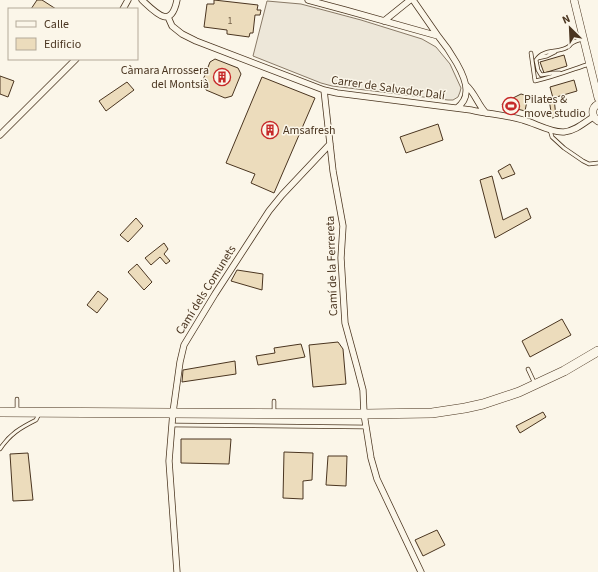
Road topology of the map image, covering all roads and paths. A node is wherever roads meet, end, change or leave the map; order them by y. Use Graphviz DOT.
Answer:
graph roads {
  1 [pos="142,0"];
  2 [pos="177,0"];
  3 [pos="308,0"];
  4 [pos="412,0"];
  5 [pos="574,0"];
  6 [pos="168,17"];
  7 [pos="384,21"];
  8 [pos="438,36"];
  9 [pos="583,39"];
  10 [pos="531,53"];
  11 [pos="75,60"];
  12 [pos="590,64"];
  13 [pos="560,74"];
  14 [pos="466,85"];
  15 [pos="324,90"];
  16 [pos="598,98"];
  17 [pos="598,104"];
  18 [pos="457,108"];
  19 [pos="486,114"];
  20 [pos="596,119"];
  21 [pos="550,130"];
  22 [pos="0,135"];
  23 [pos="330,144"];
  24 [pos="598,163"];
  25 [pos="598,351"];
  26 [pos="528,369"];
  27 [pos="535,385"];
  28 [pos="17,399"];
  29 [pos="274,401"];
  30 [pos="0,412"];
  31 [pos="17,412"];
  32 [pos="39,412"];
  33 [pos="173,412"];
  34 [pos="274,413"];
  35 [pos="364,414"];
  36 [pos="172,426"];
  37 [pos="366,427"];
  38 [pos="0,449"];
  39 [pos="177,572"];
  40 [pos="422,572"];
  1 -- 6 [label="street"];
  2 -- 6 [label="street"];
  3 -- 7 [label="street"];
  4 -- 7 [label="street"];
  4 -- 8 [label="street"];
  5 -- 9 [label="street"];
  6 -- 15 [label="street, Carrer de Salvador Dalí"];
  7 -- 8 [label="street"];
  8 -- 14 [label="street"];
  9 -- 12 [label="street"];
  9 -- 13 [label="lane"];
  10 -- 13 [label="lane"];
  11 -- 22 [label="street"];
  12 -- 13 [label="lane"];
  12 -- 16 [label="street"];
  14 -- 18 [label="street"];
  14 -- 19 [label="street"];
  15 -- 18 [label="street, Carrer de Salvador Dalí"];
  15 -- 23 [label="street, Camí de la Ferrereta"];
  17 -- 20 [label="street"];
  18 -- 19 [label="street, Carrer de Salvador Dalí"];
  19 -- 21 [label="street, Carrer de Salvador Dalí"];
  20 -- 21 [label="street, Carrer de Salvador Dalí"];
  21 -- 24 [label="lane"];
  23 -- 33 [label="street, Camí dels Comunets"];
  23 -- 35 [label="street, Camí de la Ferrereta"];
  25 -- 27 [label="main road"];
  26 -- 27 [label="lane"];
  27 -- 35 [label="main road"];
  28 -- 31 [label="lane"];
  29 -- 34 [label="lane"];
  30 -- 31 [label="main road"];
  31 -- 32 [label="main road"];
  32 -- 33 [label="main road"];
  32 -- 38 [label="lane"];
  33 -- 34 [label="main road"];
  33 -- 36 [label="street, Camí dels Comunets"];
  34 -- 35 [label="main road"];
  35 -- 37 [label="street, Camí de la Ferrereta"];
  36 -- 37 [label="lane"];
  36 -- 39 [label="street, Camí dels Comunets"];
  37 -- 40 [label="street, Camí de la Ferrereta"];
}
